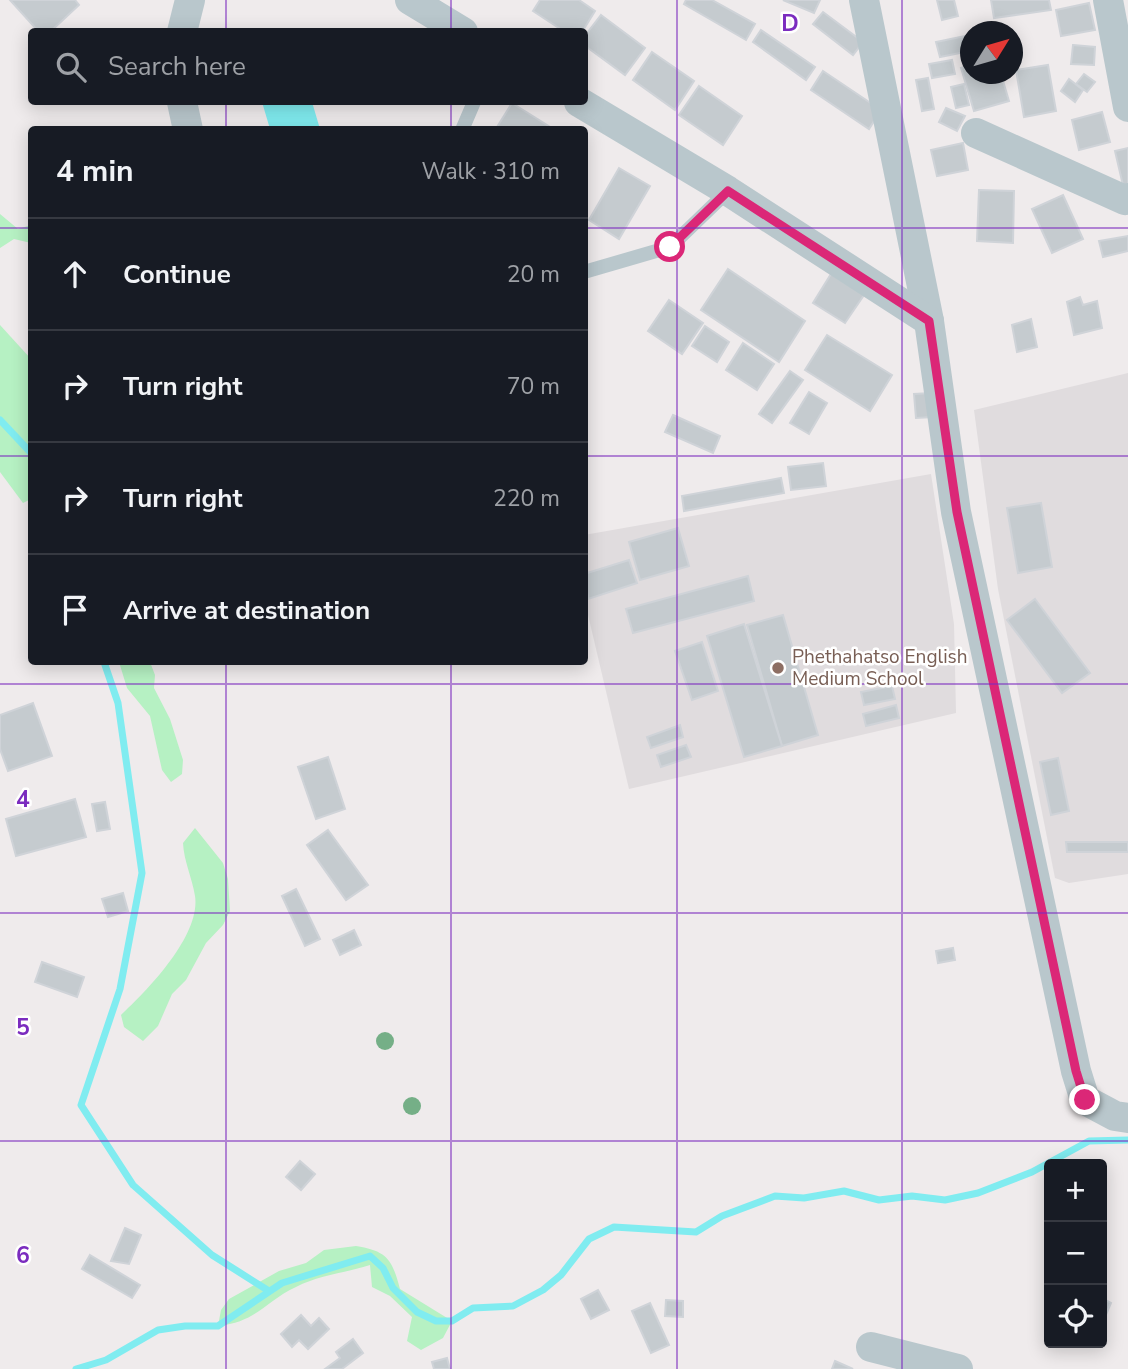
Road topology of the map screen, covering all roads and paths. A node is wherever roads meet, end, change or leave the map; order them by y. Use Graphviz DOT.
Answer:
graph roads {
  1 [pos="190,0"];
  2 [pos="410,0"];
  3 [pos="864,0"];
  4 [pos="1108,0"];
  5 [pos="183,28"];
  6 [pos="456,28"];
  7 [pos="183,105"];
  8 [pos="473,105"];
  9 [pos="584,105"];
  10 [pos="1128,107"];
  11 [pos="187,126"];
  12 [pos="464,126"];
  13 [pos="976,133"];
  14 [pos="728,191"];
  15 [pos="1128,198"];
  16 [pos="588,271"];
  17 [pos="929,321"];
  18 [pos="1128,1118"];
  19 [pos="872,1347"];
  20 [pos="958,1369"];
  1 -- 5 [label="street"];
  2 -- 6 [label="street"];
  3 -- 17 [label="street"];
  4 -- 10 [label="street"];
  7 -- 11 [label="street"];
  8 -- 12 [label="lane"];
  9 -- 14 [label="street"];
  13 -- 15 [label="street"];
  14 -- 16 [label="lane"];
  14 -- 17 [label="street"];
  17 -- 18 [label="street"];
  19 -- 20 [label="street"];
}
